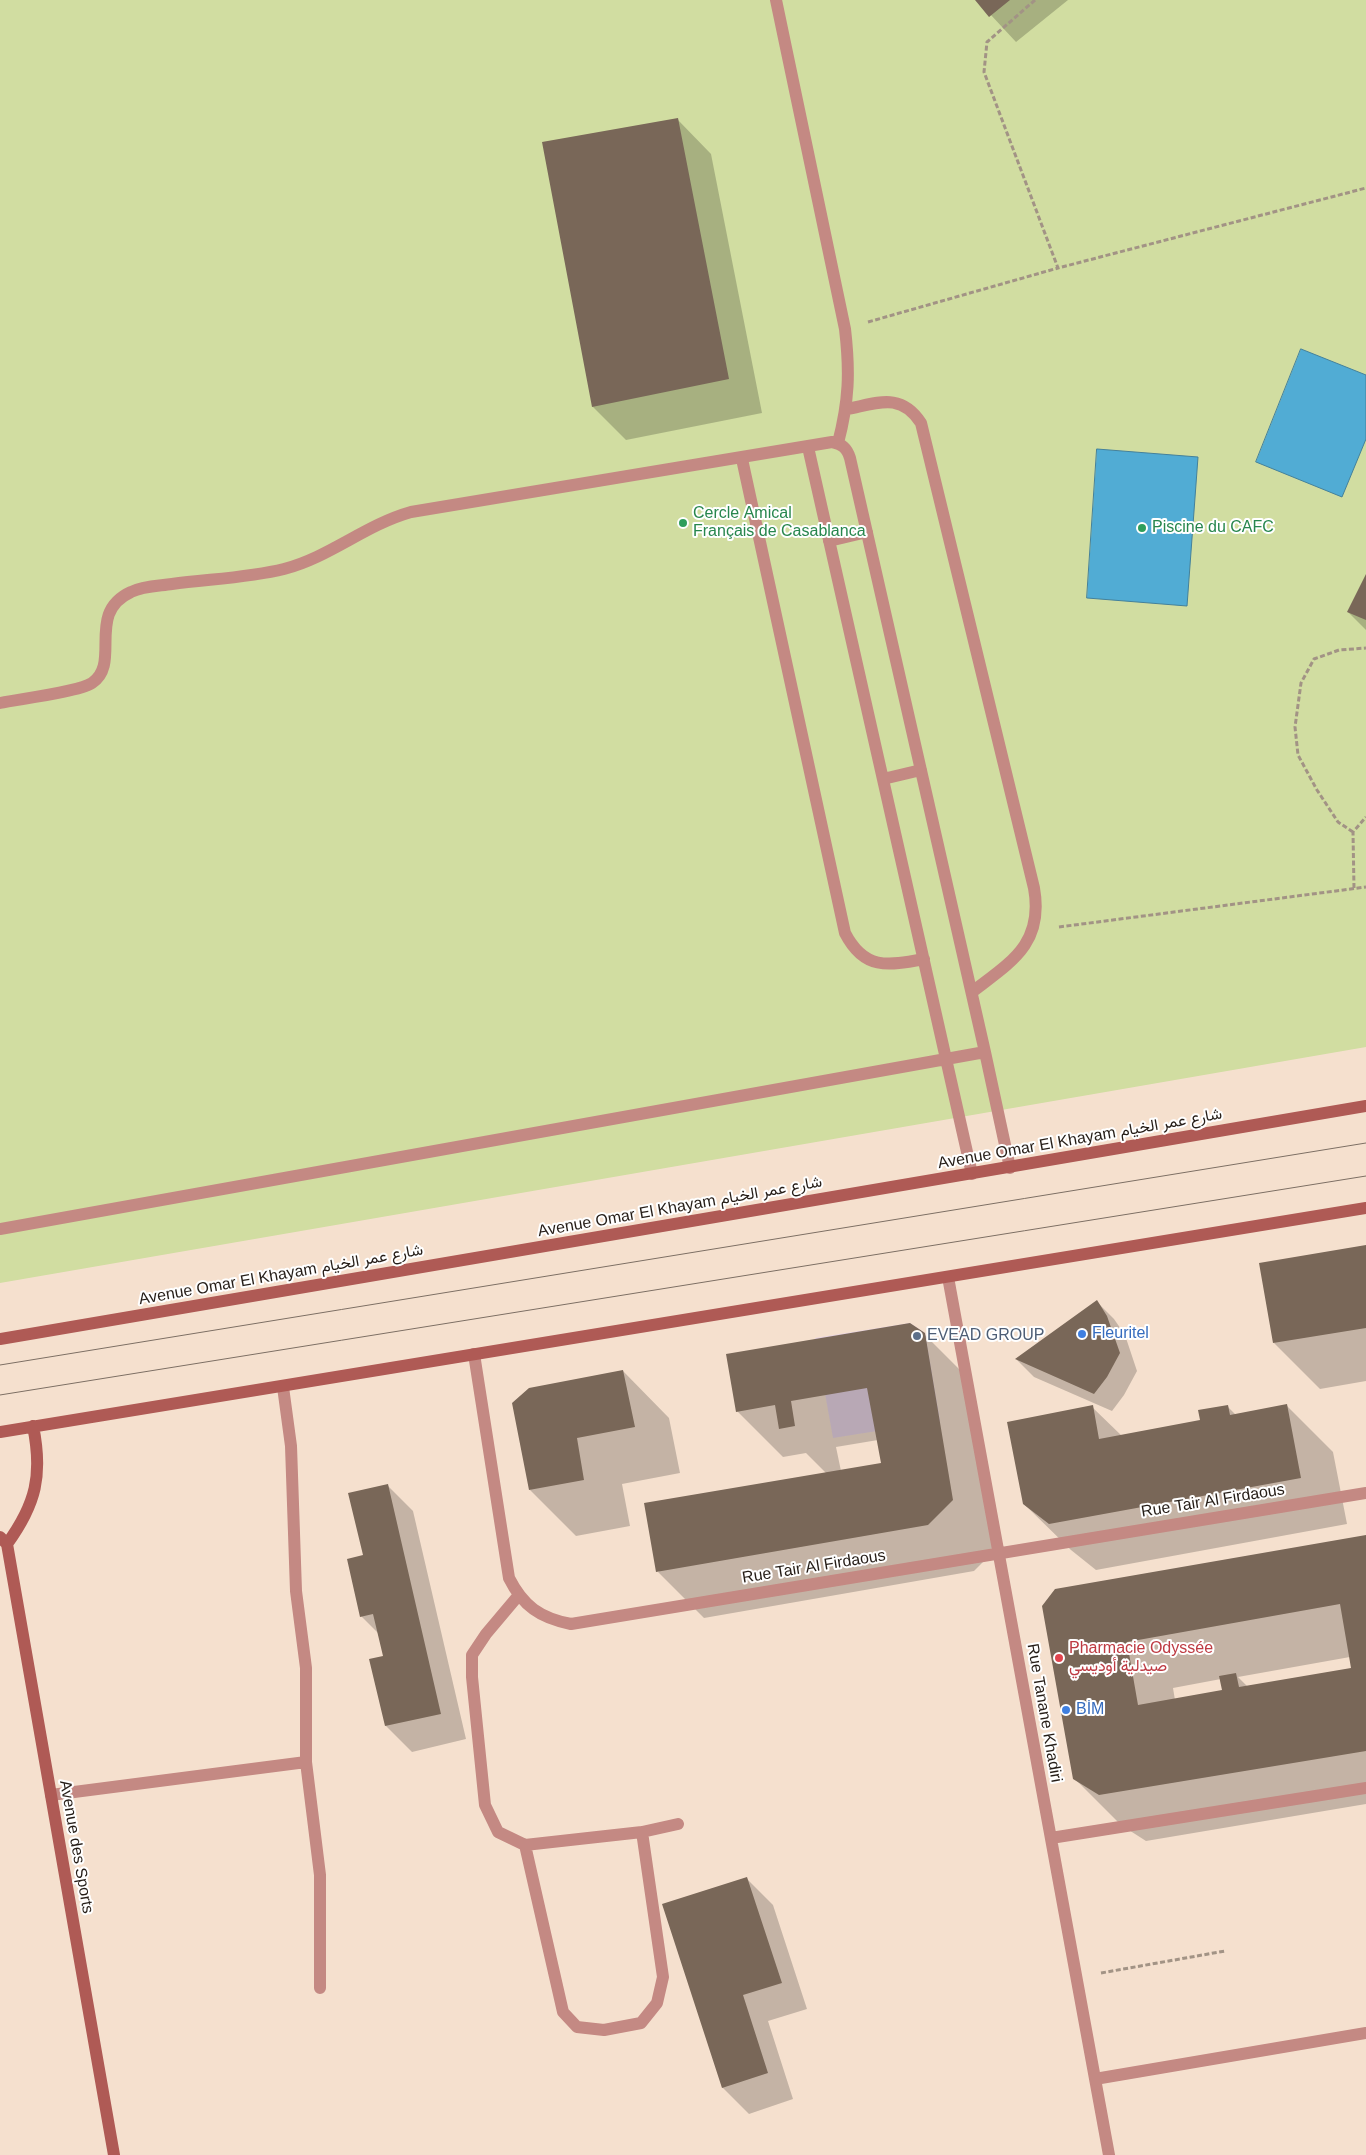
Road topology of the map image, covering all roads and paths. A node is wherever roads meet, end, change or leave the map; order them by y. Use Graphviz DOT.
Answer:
graph roads {
  1 [pos="776,0"];
  2 [pos="1035,0"];
  3 [pos="1366,188"];
  4 [pos="1058,268"];
  5 [pos="845,329"];
  6 [pos="847,409"];
  7 [pos="838,443"];
  8 [pos="808,447"];
  9 [pos="742,459"];
  10 [pos="867,532"];
  11 [pos="829,541"];
  12 [pos="1366,648"];
  13 [pos="0,703"];
  14 [pos="921,770"];
  15 [pos="883,779"];
  16 [pos="1366,817"];
  17 [pos="1353,832"];
  18 [pos="1366,887"];
  19 [pos="1354,888"];
  20 [pos="1033,930"];
  21 [pos="924,959"];
  22 [pos="972,992"];
  23 [pos="986,1052"];
  24 [pos="947,1061"];
  25 [pos="1366,1106"];
  26 [pos="1010,1168"];
  27 [pos="972,1174"];
  28 [pos="1366,1208"];
  29 [pos="0,1229"];
  30 [pos="948,1277"];
  31 [pos="0,1339"];
  32 [pos="474,1354"];
  33 [pos="282,1387"];
  34 [pos="34,1426"];
  35 [pos="0,1432"];
  36 [pos="1366,1493"];
  37 [pos="4,1541"];
  38 [pos="998,1554"];
  39 [pos="518,1596"];
  40 [pos="306,1762"];
  41 [pos="1366,1788"];
  42 [pos="51,1795"];
  43 [pos="678,1824"];
  44 [pos="642,1832"];
  45 [pos="1051,1838"];
  46 [pos="525,1845"];
  47 [pos="1225,1951"];
  48 [pos="1076,1977"];
  49 [pos="320,1988"];
  50 [pos="1366,2033"];
  51 [pos="1095,2079"];
  52 [pos="114,2155"];
  53 [pos="1109,2155"];
  1 -- 5 [label="street"];
  2 -- 4 [label="path"];
  3 -- 4 [label="path"];
  4 -- 5 [label="path"];
  5 -- 6 [label="street"];
  6 -- 7 [label="street"];
  6 -- 20 [label="street"];
  7 -- 8 [label="street"];
  7 -- 10 [label="street"];
  8 -- 9 [label="street"];
  8 -- 11 [label="street"];
  9 -- 13 [label="street"];
  9 -- 21 [label="street"];
  10 -- 11 [label="street"];
  10 -- 14 [label="street"];
  11 -- 15 [label="street"];
  12 -- 17 [label="path"];
  14 -- 15 [label="street"];
  14 -- 22 [label="street"];
  15 -- 21 [label="street"];
  16 -- 17 [label="path"];
  17 -- 19 [label="path"];
  18 -- 19 [label="path"];
  19 -- 20 [label="path"];
  20 -- 22 [label="street"];
  21 -- 24 [label="street"];
  22 -- 23 [label="street"];
  23 -- 24 [label="street"];
  23 -- 26 [label="street"];
  24 -- 27 [label="street"];
  24 -- 29 [label="street"];
  25 -- 26 [label="street, Avenue Omar El Khayam شارع عمر الخيام"];
  26 -- 27 [label="street, Avenue Omar El Khayam شارع عمر الخيام"];
  27 -- 31 [label="street, Avenue Omar El Khayam شارع عمر الخيام"];
  28 -- 30 [label="street"];
  30 -- 32 [label="street"];
  30 -- 38 [label="street, Rue Tanane Khadiri"];
  32 -- 33 [label="street"];
  32 -- 39 [label="street, Rue Tair Al Firdaous"];
  33 -- 34 [label="street"];
  33 -- 40 [label="street"];
  34 -- 35 [label="street"];
  34 -- 37 [label="street, Avenue des Sports"];
  36 -- 38 [label="street, Rue Tair Al Firdaous"];
  37 -- 42 [label="street, Avenue des Sports"];
  38 -- 39 [label="street, Rue Tair Al Firdaous"];
  38 -- 45 [label="street, Rue Tanane Khadiri"];
  39 -- 46 [label="street"];
  40 -- 42 [label="street"];
  40 -- 49 [label="street"];
  41 -- 45 [label="street"];
  42 -- 52 [label="street, Avenue des Sports"];
  43 -- 44 [label="street"];
  44 -- 46 [label="street"];
  44 -- 46 [label="street"];
  45 -- 48 [label="street, Rue Tanane Khadiri"];
  47 -- 48 [label="path"];
  48 -- 51 [label="street, Rue Tanane Khadiri"];
  50 -- 51 [label="street"];
  51 -- 53 [label="street, Rue Tanane Khadiri"];
}
